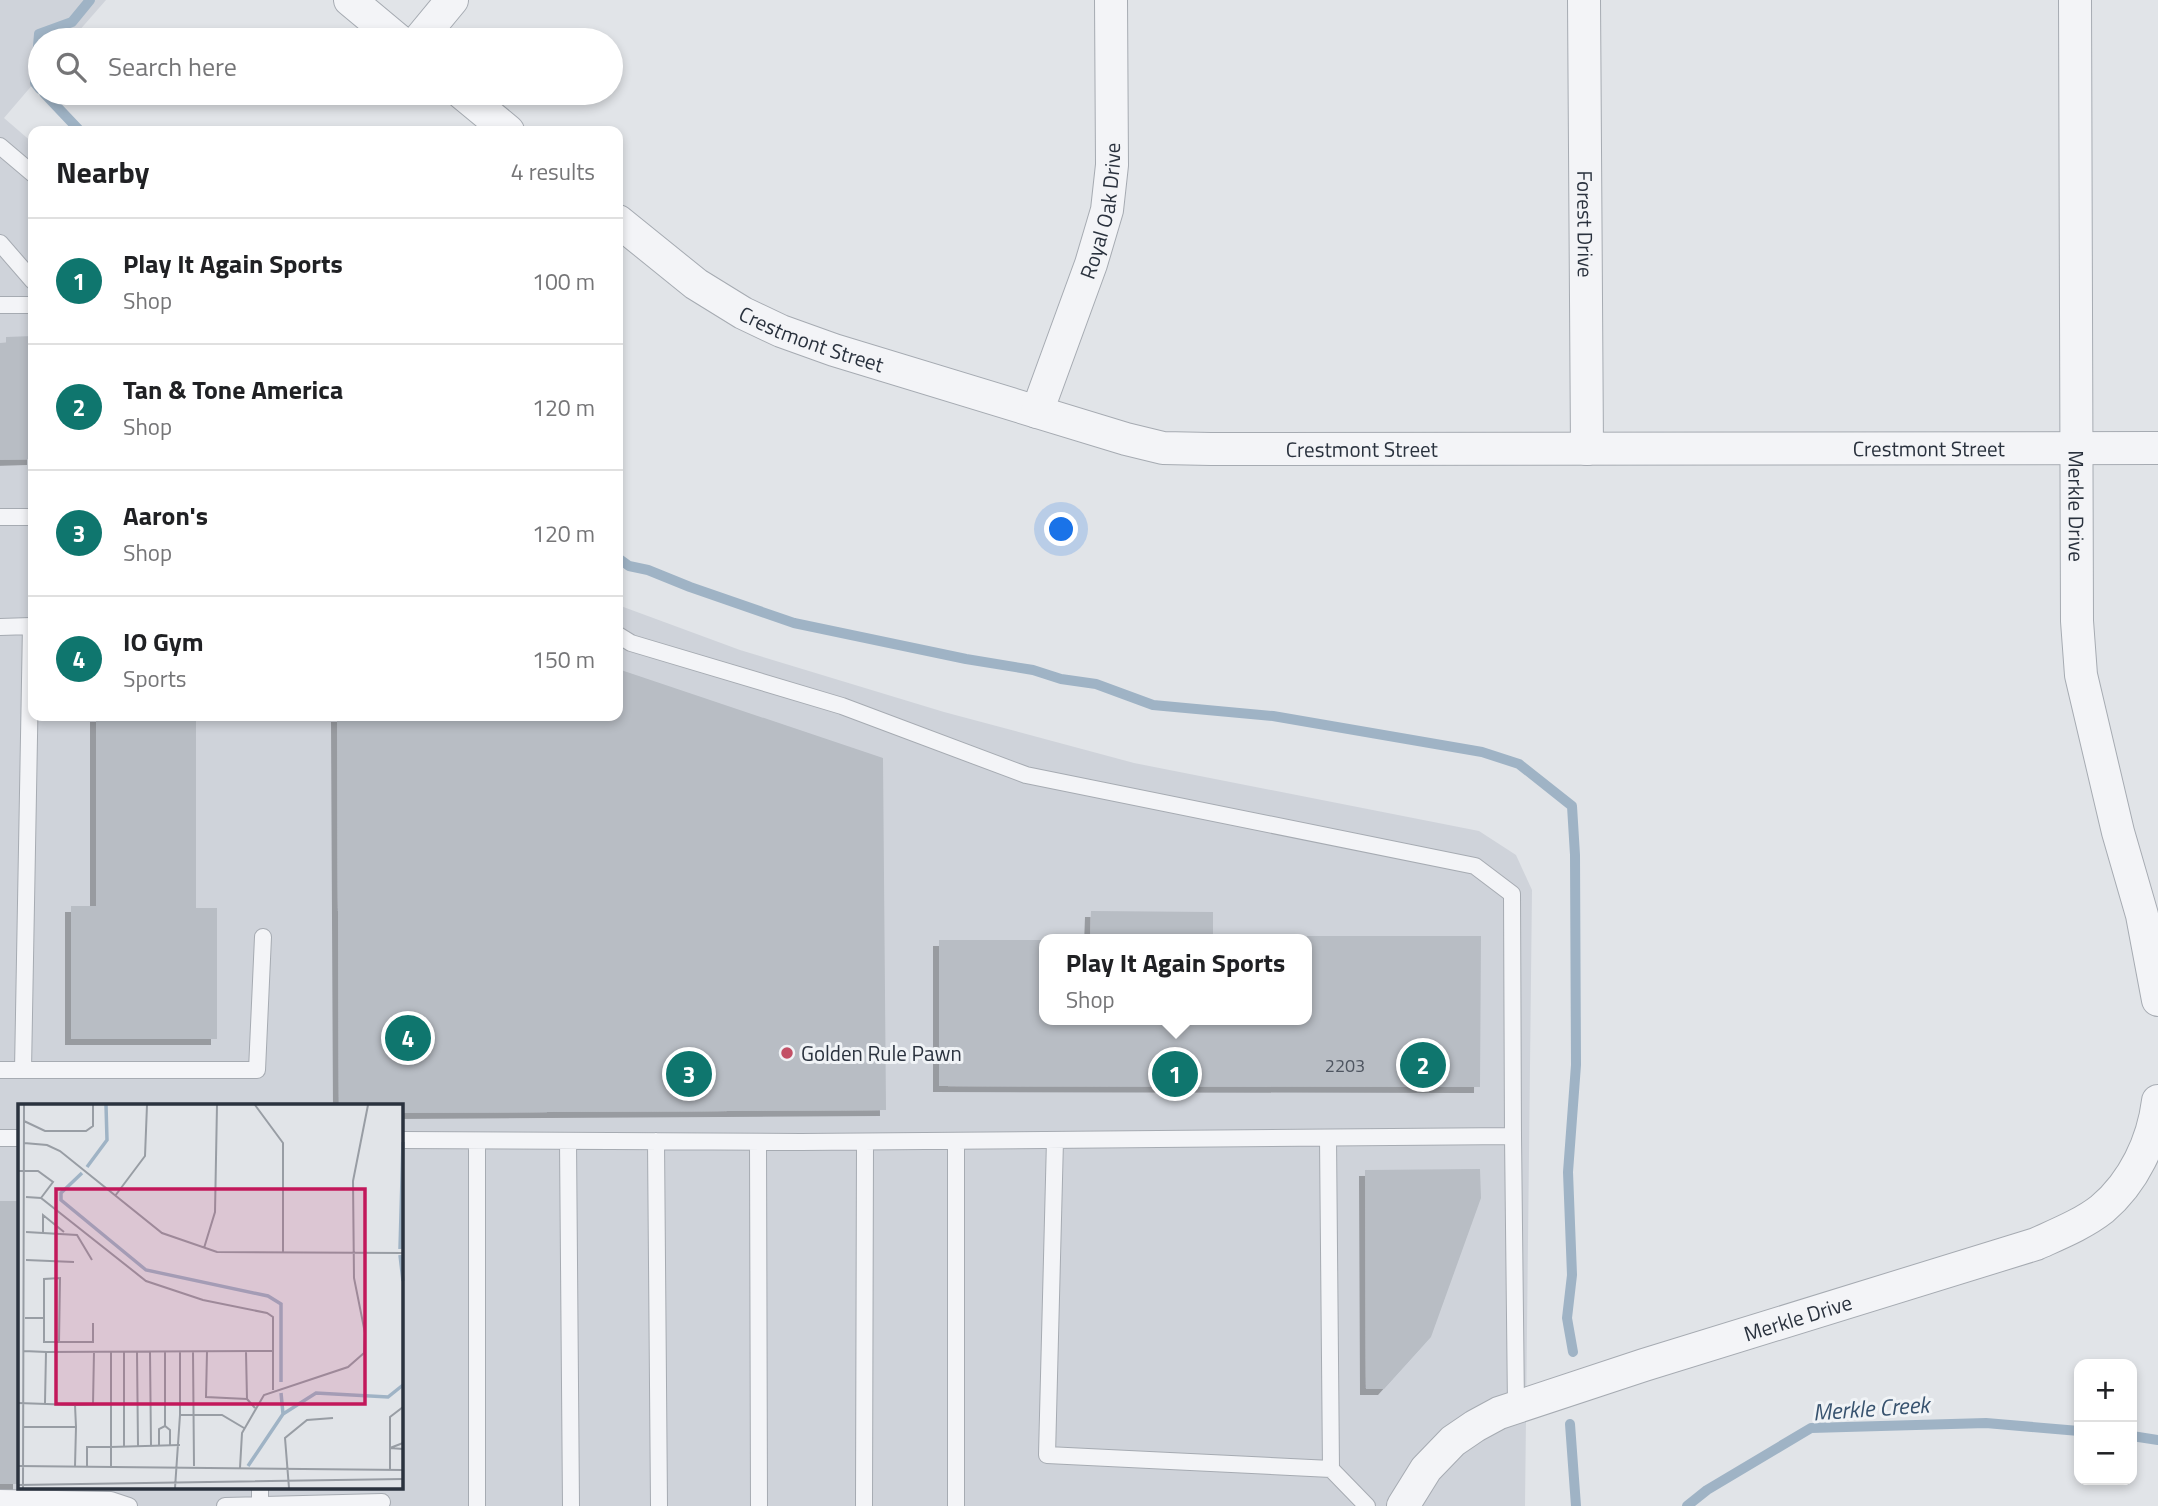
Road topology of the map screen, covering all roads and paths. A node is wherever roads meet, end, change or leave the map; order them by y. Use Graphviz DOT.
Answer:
graph roads {
  1 [pos="350,0"];
  2 [pos="452,0"];
  3 [pos="1111,0"];
  4 [pos="1584,0"];
  5 [pos="2076,0"];
  6 [pos="384,28"];
  7 [pos="429,28"];
  8 [pos="477,105"];
  9 [pos="502,126"];
  10 [pos="0,146"];
  11 [pos="28,170"];
  12 [pos="623,225"];
  13 [pos="0,243"];
  14 [pos="28,275"];
  15 [pos="0,305"];
  16 [pos="28,306"];
  17 [pos="1037,412"];
  18 [pos="2076,448"];
  19 [pos="2158,448"];
  20 [pos="1587,449"];
  21 [pos="0,517"];
  22 [pos="28,517"];
  23 [pos="28,626"];
  24 [pos="0,627"];
  25 [pos="623,638"];
  26 [pos="29,721"];
  27 [pos="263,937"];
  28 [pos="2158,1000"];
  29 [pos="0,1070"];
  30 [pos="23,1070"];
  31 [pos="2158,1101"];
  32 [pos="1513,1136"];
  33 [pos="0,1138"];
  34 [pos="18,1138"];
  35 [pos="1328,1138"];
  36 [pos="402,1140"];
  37 [pos="477,1140"];
  38 [pos="568,1140"];
  39 [pos="1055,1140"];
  40 [pos="656,1141"];
  41 [pos="956,1141"];
  42 [pos="758,1142"];
  43 [pos="865,1142"];
  44 [pos="1516,1407"];
  45 [pos="1331,1469"];
  46 [pos="0,1498"];
  47 [pos="382,1498"];
  48 [pos="260,1505"];
  49 [pos="130,1506"];
  50 [pos="225,1506"];
  51 [pos="477,1506"];
  52 [pos="571,1506"];
  53 [pos="659,1506"];
  54 [pos="759,1506"];
  55 [pos="864,1506"];
  56 [pos="956,1506"];
  57 [pos="1367,1506"];
  58 [pos="1403,1506"];
  1 -- 6 [label="street"];
  2 -- 7 [label="street"];
  3 -- 17 [label="street, Royal Oak Drive"];
  4 -- 20 [label="street, Forest Drive"];
  5 -- 18 [label="street, Merkle Drive"];
  8 -- 9 [label="street"];
  10 -- 11 [label="lane"];
  12 -- 17 [label="street, Crestmont Street"];
  13 -- 14 [label="lane"];
  15 -- 16 [label="lane"];
  17 -- 20 [label="street, Crestmont Street"];
  18 -- 19 [label="street, Crestmont Street"];
  18 -- 20 [label="street, Crestmont Street"];
  18 -- 28 [label="street, Merkle Drive"];
  21 -- 22 [label="lane"];
  23 -- 24 [label="lane"];
  25 -- 32 [label="lane"];
  26 -- 30 [label="lane"];
  27 -- 30 [label="lane"];
  29 -- 30 [label="lane"];
  31 -- 44 [label="street, Merkle Drive"];
  32 -- 35 [label="lane"];
  32 -- 44 [label="lane"];
  33 -- 34 [label="lane"];
  35 -- 39 [label="lane"];
  35 -- 45 [label="lane"];
  36 -- 37 [label="lane"];
  37 -- 38 [label="lane"];
  37 -- 51 [label="lane"];
  38 -- 40 [label="lane"];
  38 -- 52 [label="lane"];
  39 -- 41 [label="lane"];
  39 -- 45 [label="lane"];
  40 -- 42 [label="lane"];
  40 -- 53 [label="lane"];
  41 -- 43 [label="lane"];
  41 -- 56 [label="lane"];
  42 -- 43 [label="lane"];
  42 -- 54 [label="lane"];
  43 -- 55 [label="lane"];
  44 -- 58 [label="street, Merkle Drive"];
  45 -- 57 [label="lane"];
  46 -- 49 [label="lane"];
  47 -- 48 [label="lane"];
  48 -- 50 [label="lane"];
}
